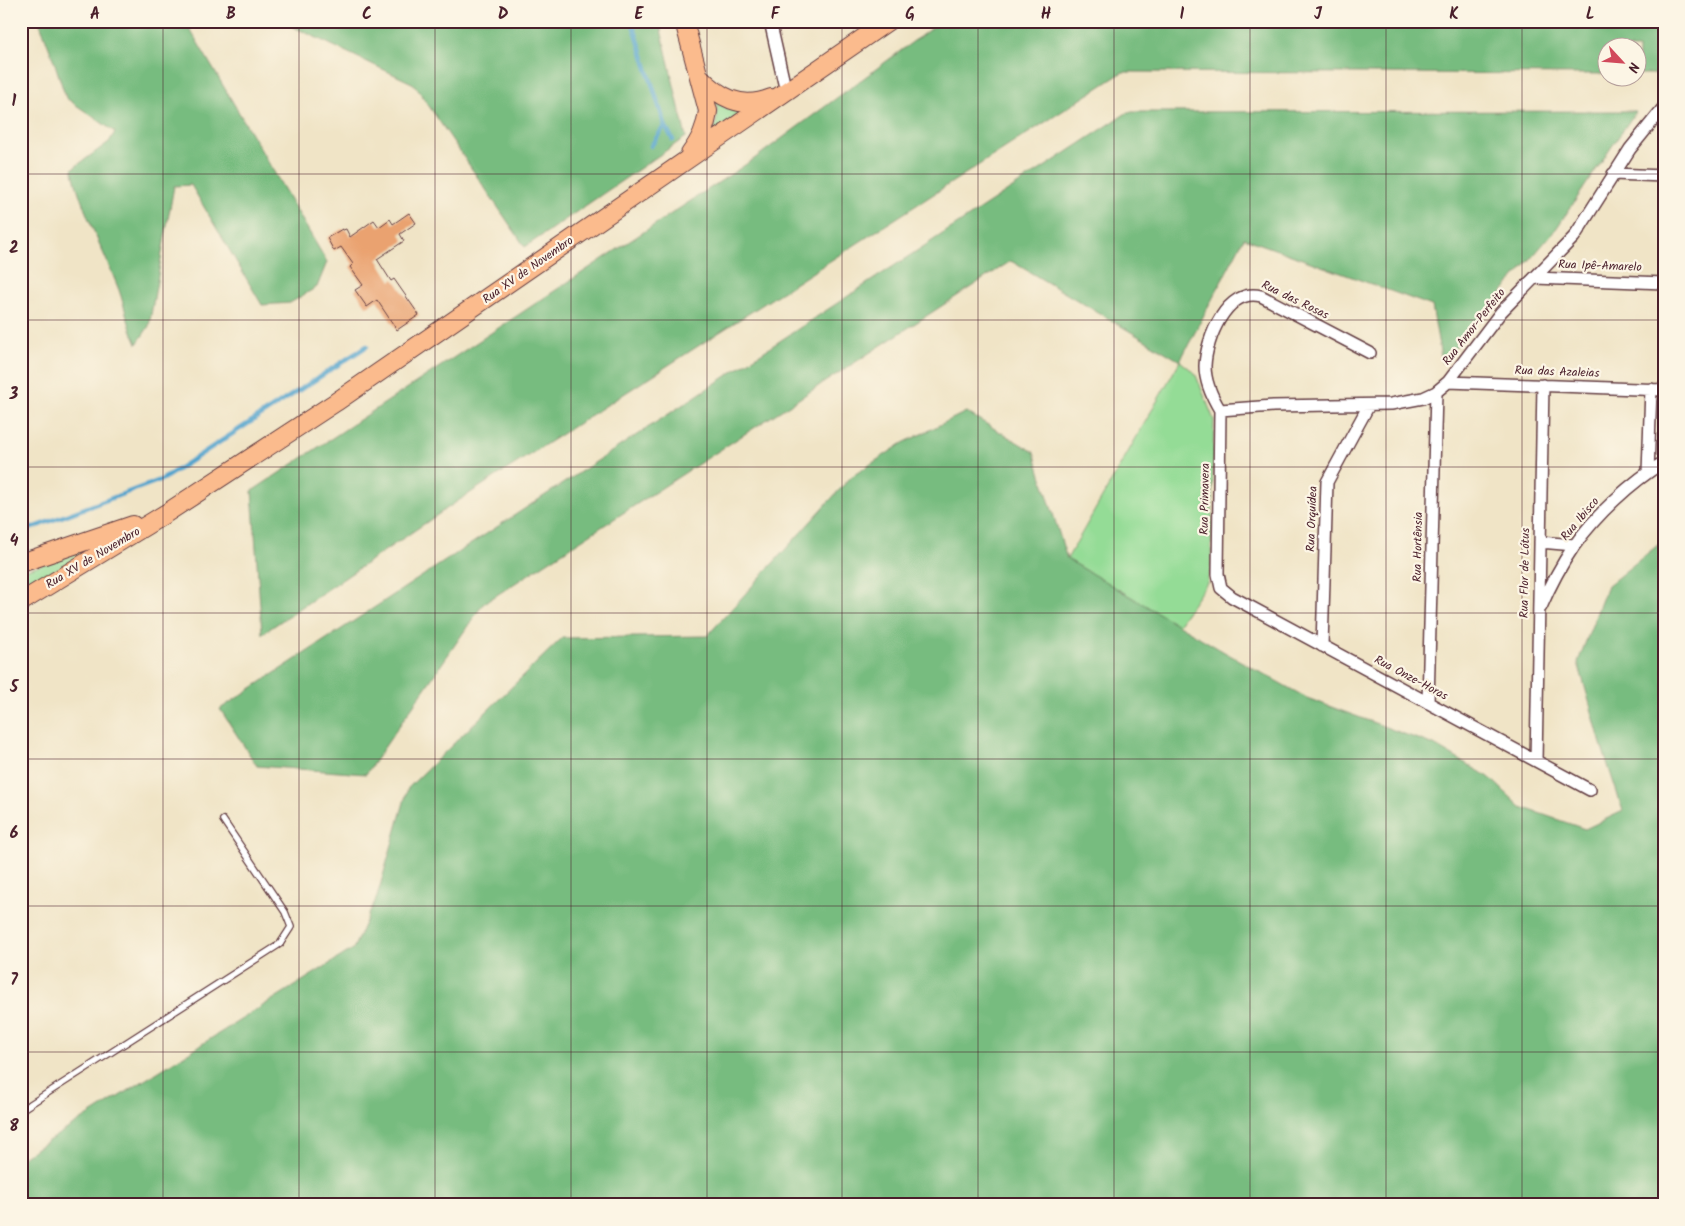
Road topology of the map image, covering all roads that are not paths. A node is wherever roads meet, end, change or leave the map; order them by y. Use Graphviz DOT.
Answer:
graph roads {
  1 [pos="684,21"];
  2 [pos="770,21"];
  3 [pos="888,21"];
  4 [pos="699,76"];
  5 [pos="786,92"];
  6 [pos="1664,107"];
  7 [pos="685,160"];
  8 [pos="1613,174"];
  9 [pos="1664,176"];
  10 [pos="1535,278"];
  11 [pos="1664,283"];
  12 [pos="1370,353"];
  13 [pos="1448,382"];
  14 [pos="1543,385"];
  15 [pos="1651,389"];
  16 [pos="1664,390"];
  17 [pos="1436,392"];
  18 [pos="1369,405"];
  19 [pos="1220,410"];
  20 [pos="1664,462"];
  21 [pos="1648,472"];
  22 [pos="165,514"];
  23 [pos="1540,542"];
  24 [pos="1574,545"];
  25 [pos="21,563"];
  26 [pos="1221,588"];
  27 [pos="21,602"];
  28 [pos="1538,611"];
  29 [pos="1322,646"];
  30 [pos="1428,703"];
  31 [pos="1536,761"];
  32 [pos="1590,790"];
  33 [pos="223,820"];
  34 [pos="21,1110"];
  1 -- 4 [label="main road"];
  2 -- 5 [label="street"];
  3 -- 5 [label="main road, Rua XV de Novembro"];
  4 -- 5 [label="main road"];
  4 -- 7 [label="main road"];
  5 -- 7 [label="main road, Rua XV de Novembro"];
  6 -- 8 [label="street, Rua Amor-Perfeito"];
  7 -- 22 [label="main road, Rua XV de Novembro"];
  8 -- 9 [label="street"];
  8 -- 10 [label="street, Rua Amor-Perfeito"];
  10 -- 11 [label="street, Rua Ipê-Amarelo"];
  10 -- 13 [label="street, Rua Amor-Perfeito"];
  12 -- 19 [label="street, Rua das Rosas"];
  13 -- 14 [label="street, Rua das Azaleias"];
  13 -- 17 [label="street, Rua Amor-Perfeito"];
  14 -- 15 [label="street, Rua das Azaleias"];
  14 -- 23 [label="street, Rua Flor de Lótus"];
  15 -- 16 [label="street, Rua das Azaleias"];
  15 -- 21 [label="street"];
  17 -- 18 [label="street, Rua Amor-Perfeito"];
  17 -- 30 [label="street, Rua Hortênsia"];
  18 -- 19 [label="street, Rua Amor-Perfeito"];
  18 -- 29 [label="street, Rua Orquídea"];
  19 -- 26 [label="street, Rua Primavera"];
  20 -- 21 [label="street, Rua Ibisco"];
  21 -- 24 [label="street, Rua Ibisco"];
  22 -- 25 [label="main road, Rua XV de Novembro"];
  22 -- 27 [label="main road, Rua XV de Novembro"];
  23 -- 24 [label="street"];
  23 -- 28 [label="street, Rua Flor de Lótus"];
  24 -- 28 [label="street, Rua Ibisco"];
  26 -- 29 [label="street, Rua Onze-Horas"];
  28 -- 31 [label="street, Rua Flor de Lótus"];
  29 -- 30 [label="street, Rua Onze-Horas"];
  30 -- 31 [label="street, Rua Onze-Horas"];
  31 -- 32 [label="street, Rua Onze-Horas"];
  33 -- 34 [label="lane"];
}
